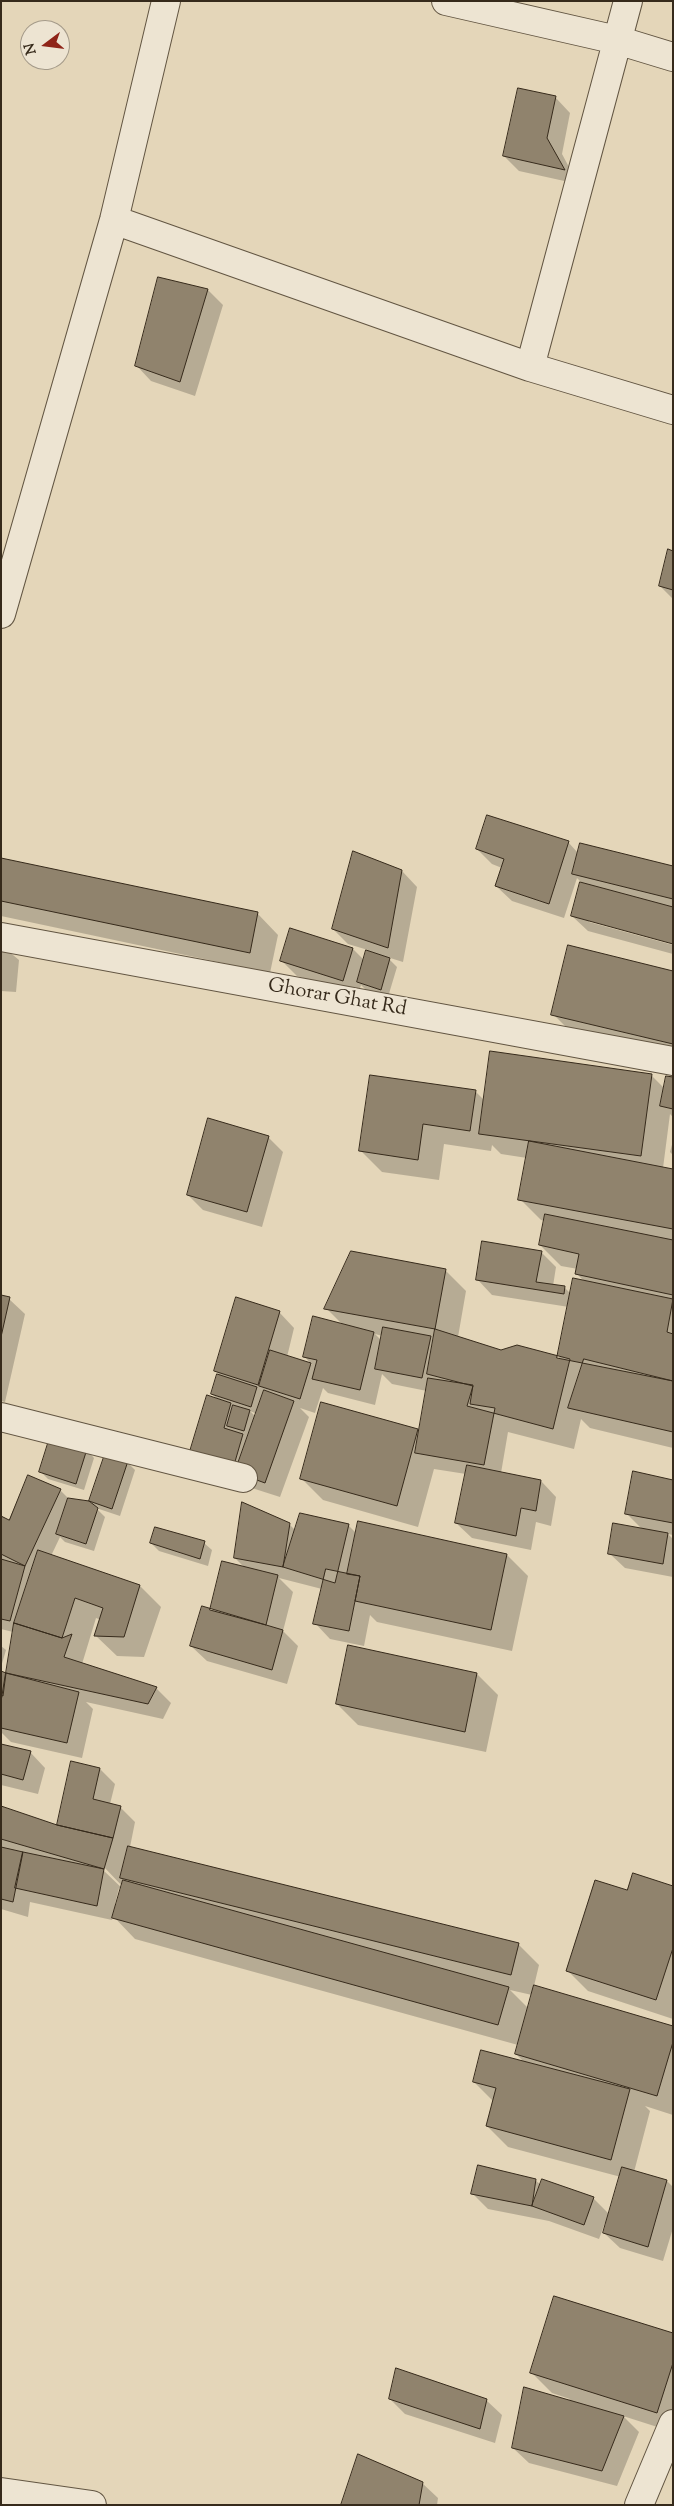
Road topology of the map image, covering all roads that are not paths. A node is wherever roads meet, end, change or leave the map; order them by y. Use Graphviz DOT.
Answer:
graph roads {
  1 [pos="166,1"];
  2 [pos="446,1"];
  3 [pos="628,1"];
  4 [pos="617,40"];
  5 [pos="673,57"];
  6 [pos="114,220"];
  7 [pos="530,367"];
  8 [pos="673,410"];
  9 [pos="1,614"];
  10 [pos="1,937"];
  11 [pos="673,1061"];
  12 [pos="1,1417"];
  13 [pos="243,1478"];
  14 [pos="673,2424"];
  15 [pos="1,2492"];
  16 [pos="92,2505"];
  17 [pos="639,2505"];
  1 -- 6 [label="street"];
  2 -- 4 [label="street"];
  3 -- 4 [label="street"];
  4 -- 5 [label="street"];
  4 -- 7 [label="street"];
  6 -- 7 [label="street"];
  6 -- 9 [label="street"];
  7 -- 8 [label="street"];
  10 -- 11 [label="street, Ghorar Ghat Rd"];
  12 -- 13 [label="street"];
  14 -- 17 [label="street"];
  15 -- 16 [label="street"];
}
